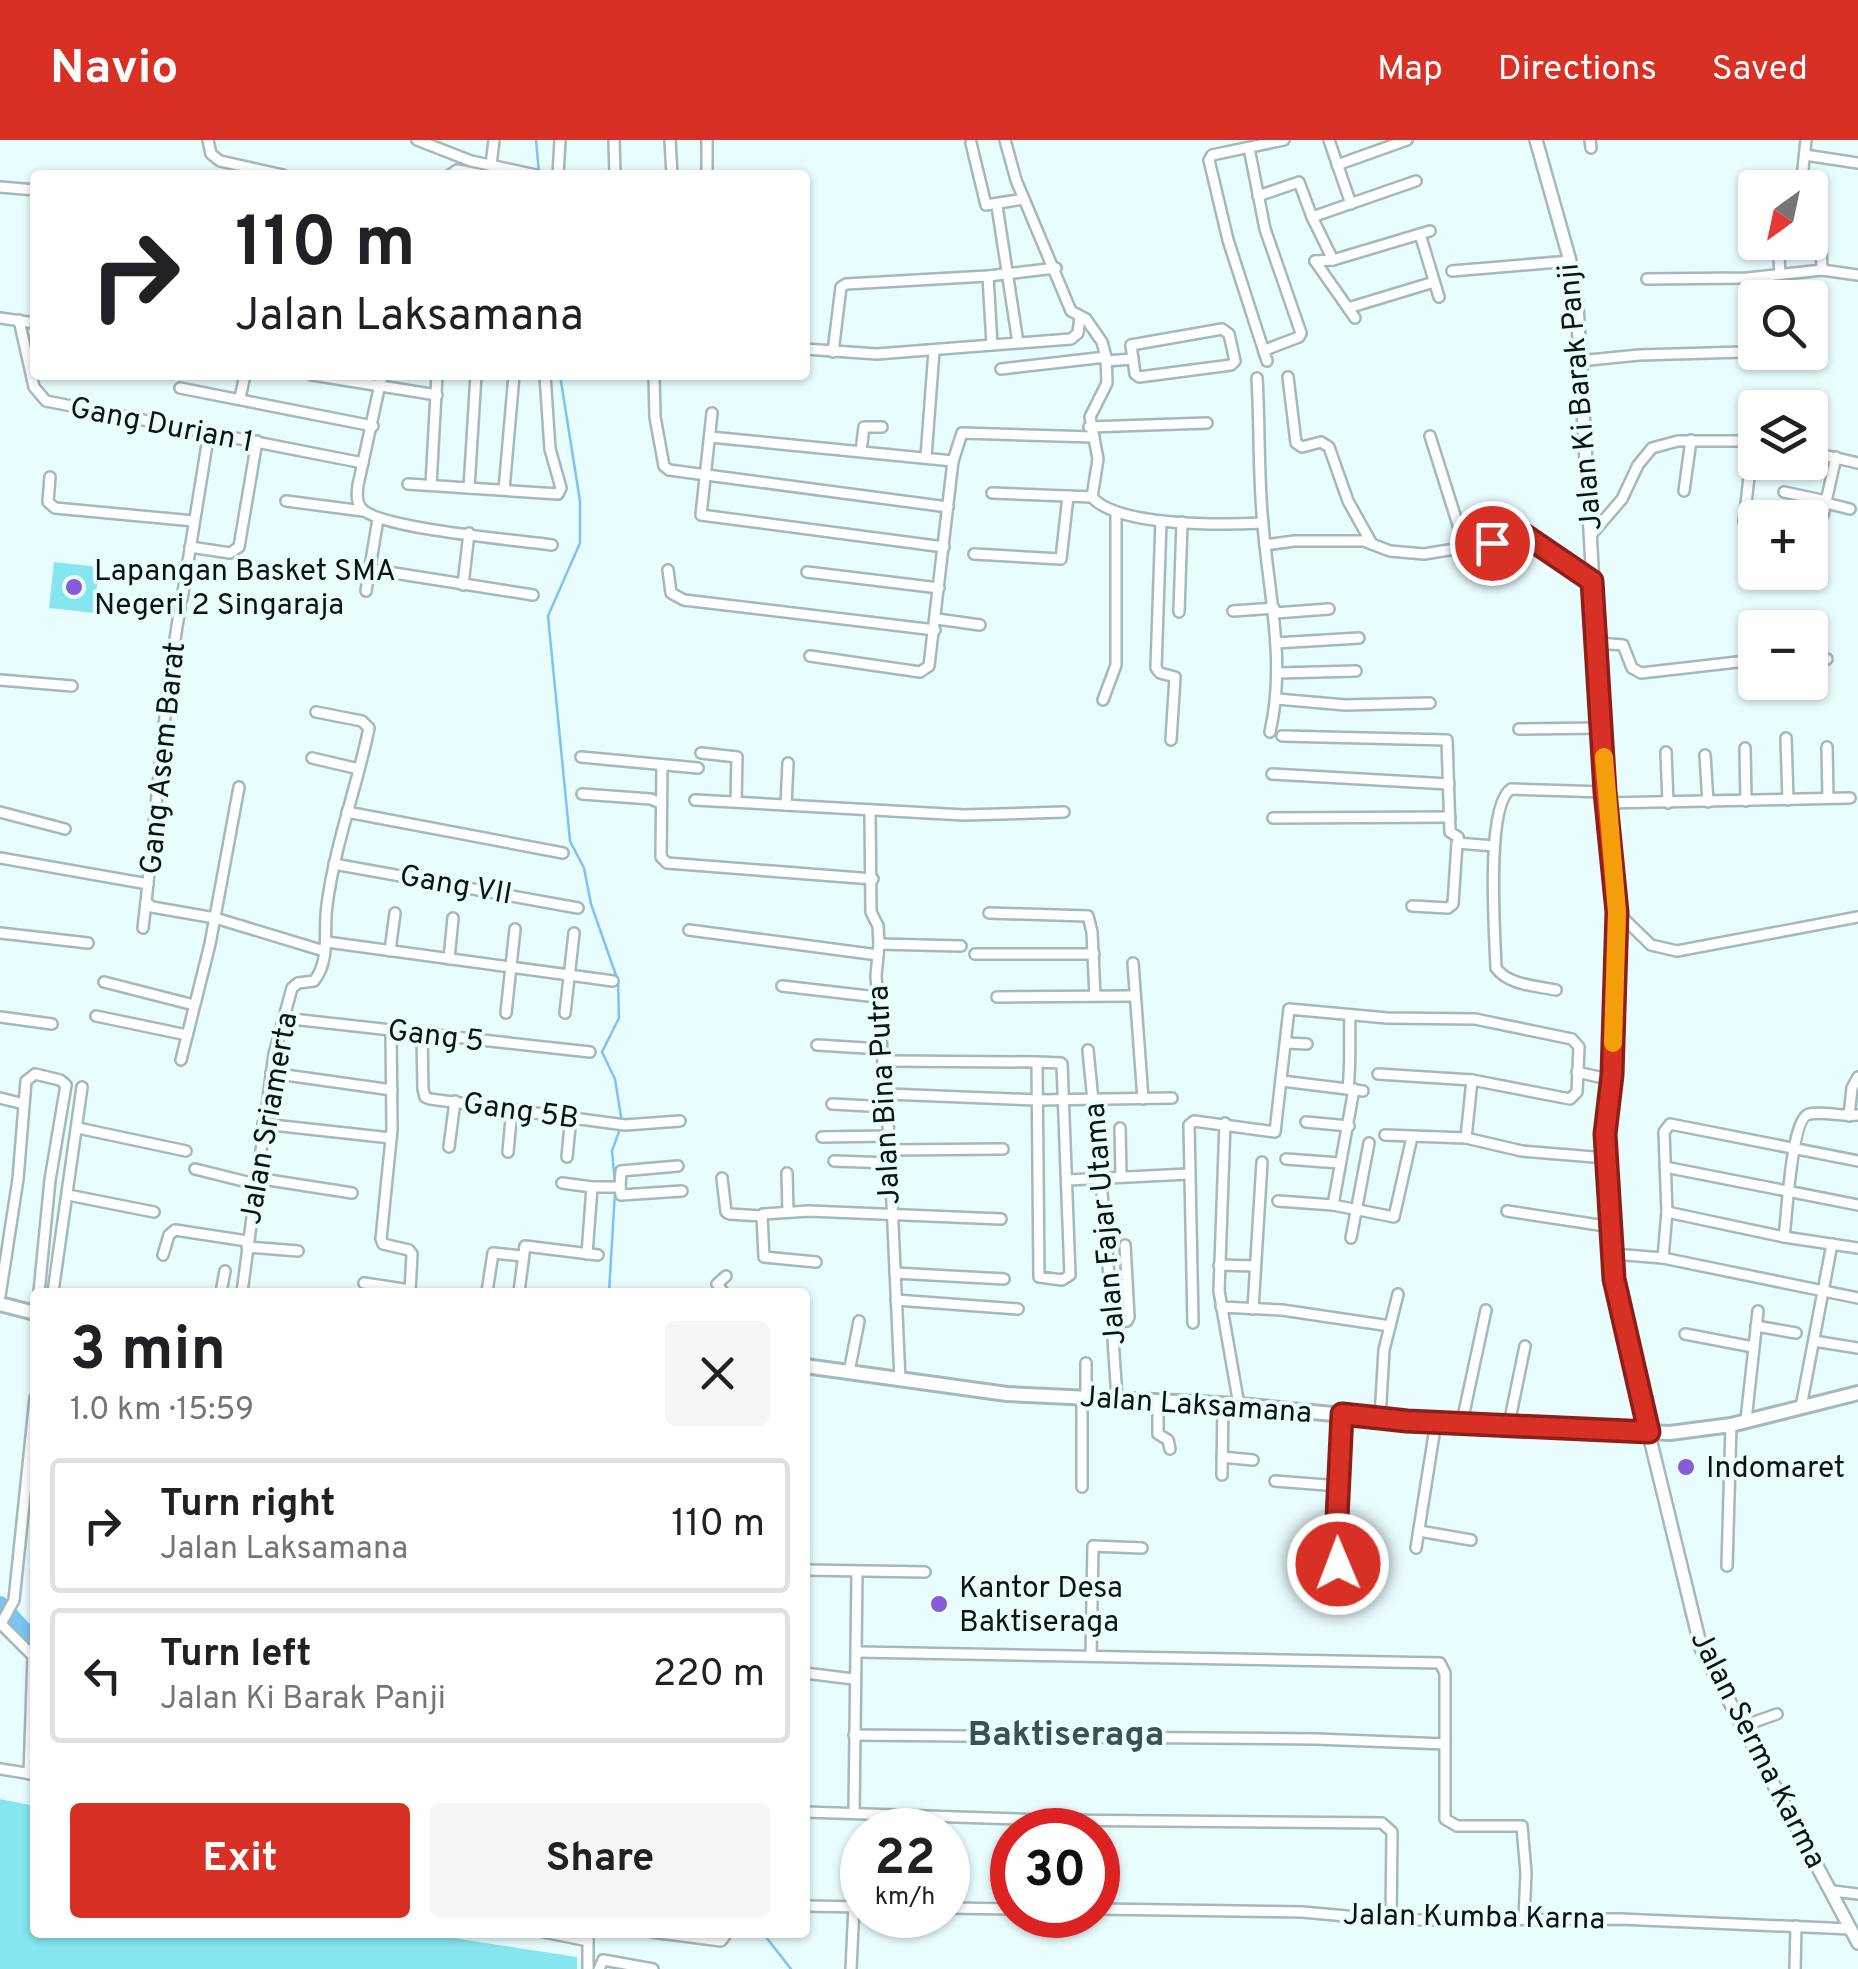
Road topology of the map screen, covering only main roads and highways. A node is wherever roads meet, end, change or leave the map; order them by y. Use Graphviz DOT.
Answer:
graph roads {
  1 [pos="0,1304"];
  2 [pos="30,1312"];
  3 [pos="810,1367"];
  4 [pos="1858,1393"];
  1 -- 2 [label="main road"];
  3 -- 4 [label="main road, Jalan Laksamana"];
}
